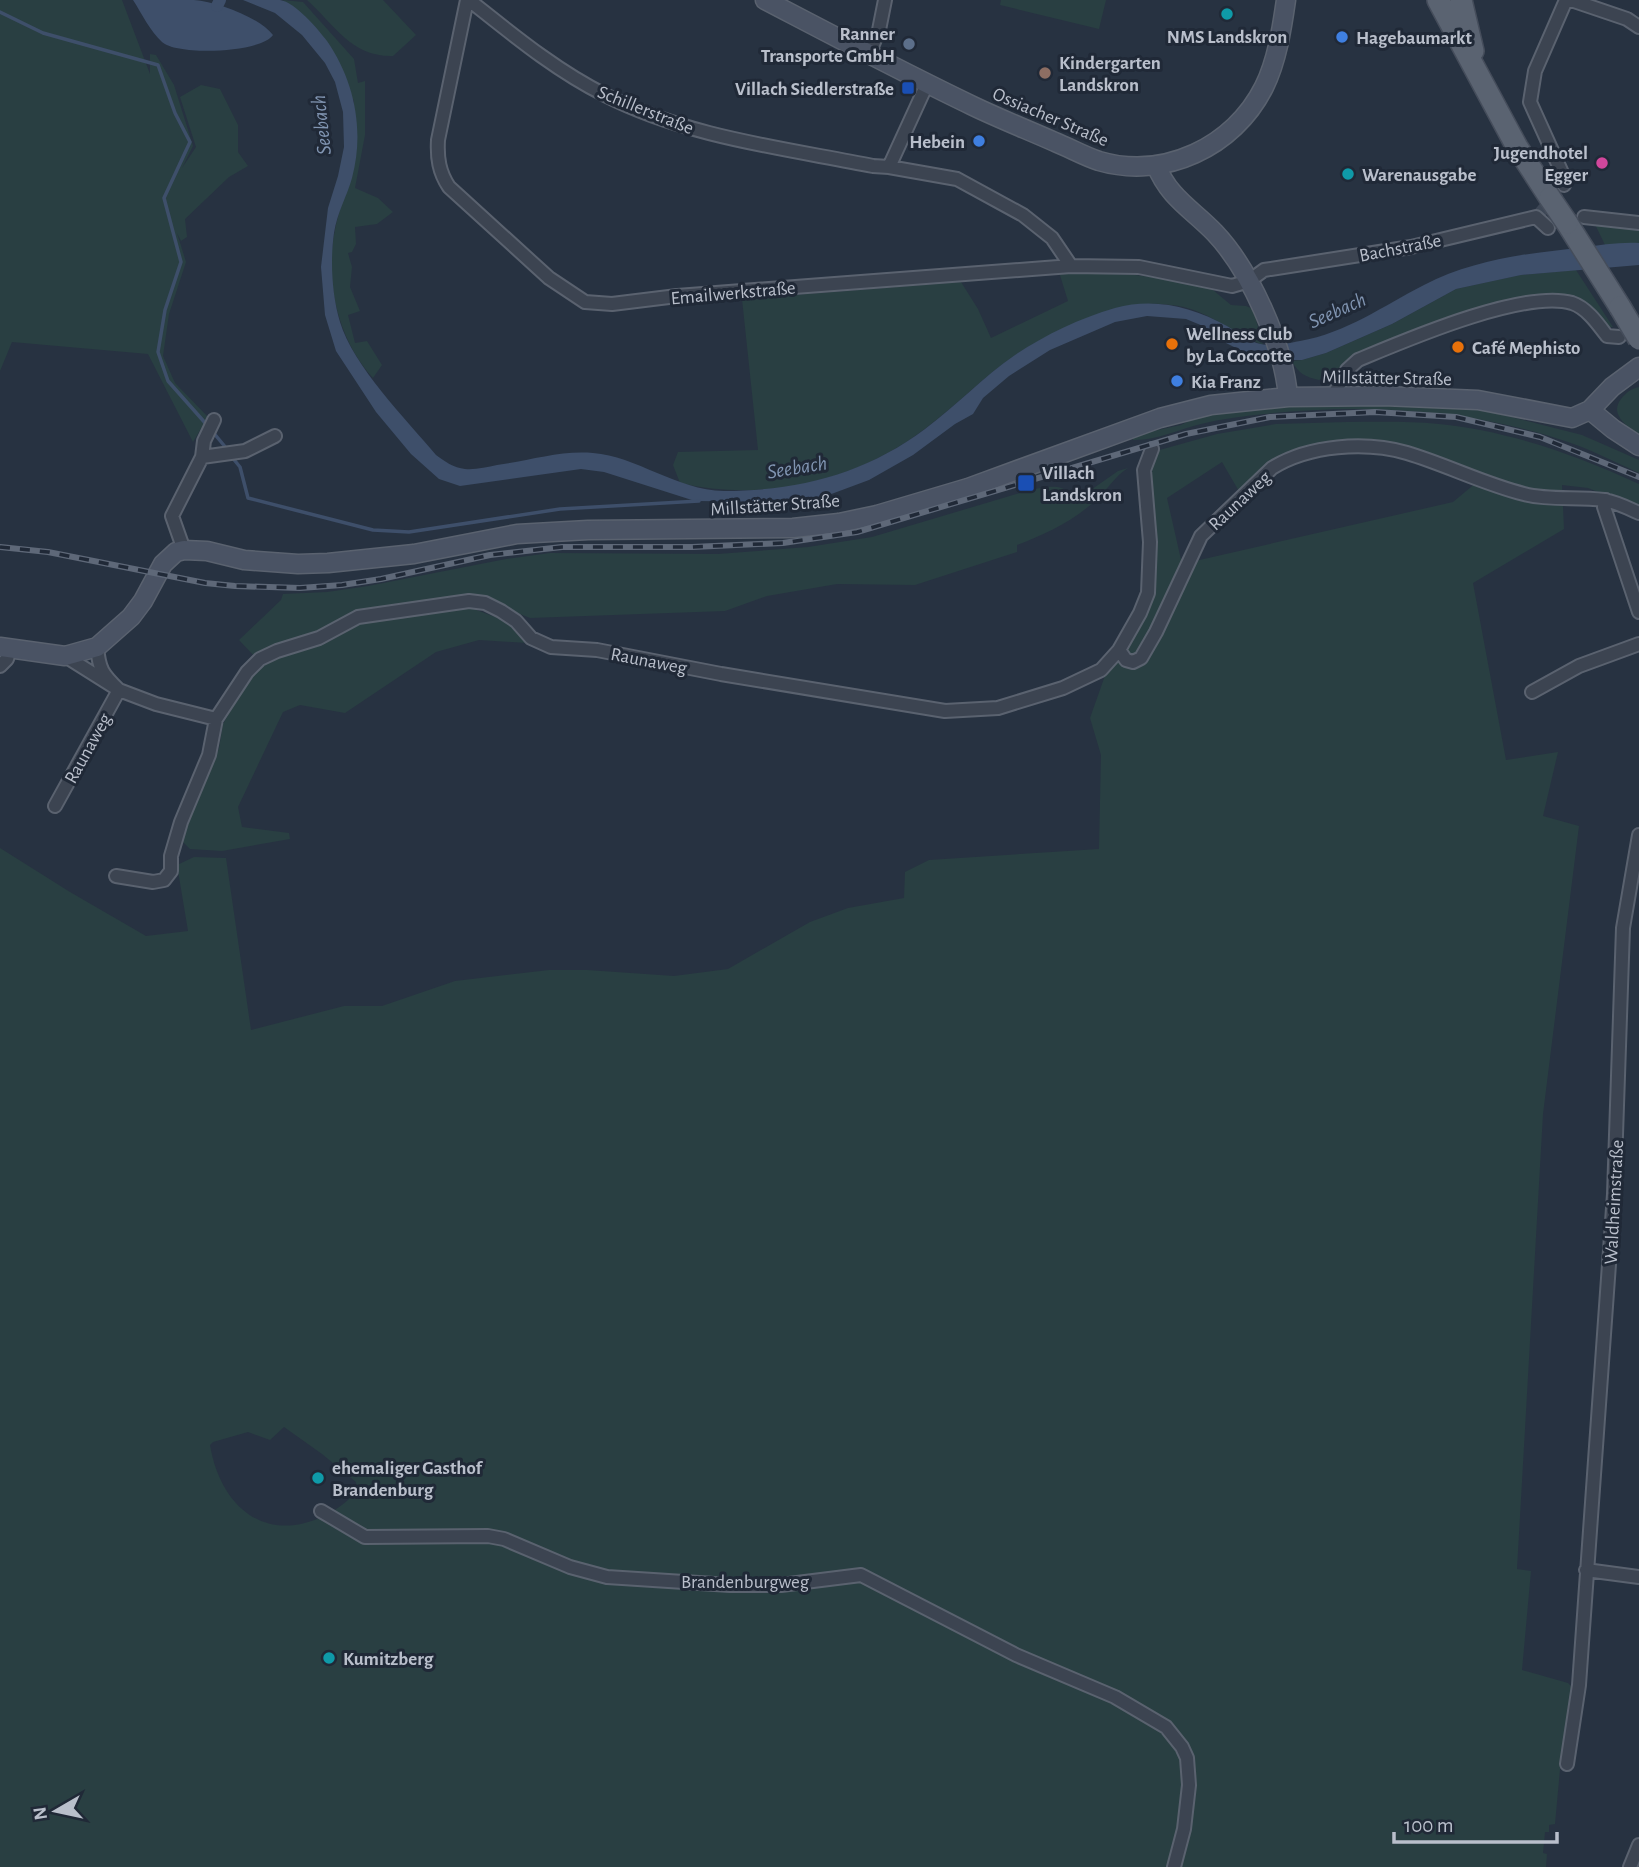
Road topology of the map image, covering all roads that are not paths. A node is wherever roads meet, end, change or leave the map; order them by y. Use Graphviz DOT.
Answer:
graph roads {
  1 [pos="468,0"];
  2 [pos="765,0"];
  3 [pos="885,0"];
  4 [pos="1286,0"];
  5 [pos="1437,0"];
  6 [pos="1461,0"];
  7 [pos="1566,0"];
  8 [pos="1571,0"];
  9 [pos="1639,27"];
  10 [pos="869,54"];
  11 [pos="1479,77"];
  12 [pos="927,84"];
  13 [pos="1156,165"];
  14 [pos="889,167"];
  15 [pos="1564,185"];
  16 [pos="1584,217"];
  17 [pos="1639,223"];
  18 [pos="1548,228"];
  19 [pos="1071,266"];
  20 [pos="1249,281"];
  21 [pos="1629,338"];
  22 [pos="1639,367"];
  23 [pos="1631,378"];
  24 [pos="1333,396"];
  25 [pos="1288,397"];
  26 [pos="1590,410"];
  27 [pos="214,420"];
  28 [pos="275,436"];
  29 [pos="1639,446"];
  30 [pos="1152,449"];
  31 [pos="208,456"];
  32 [pos="1606,500"];
  33 [pos="1639,513"];
  34 [pos="184,550"];
  35 [pos="1639,612"];
  36 [pos="1639,644"];
  37 [pos="97,647"];
  38 [pos="5,648"];
  39 [pos="1119,650"];
  40 [pos="65,656"];
  41 [pos="0,666"];
  42 [pos="119,690"];
  43 [pos="1532,692"];
  44 [pos="216,719"];
  45 [pos="55,806"];
  46 [pos="1639,835"];
  47 [pos="116,876"];
  48 [pos="320,1511"];
  49 [pos="1586,1570"];
  50 [pos="1639,1577"];
  51 [pos="1567,1764"];
  52 [pos="1639,1845"];
  53 [pos="1174,1867"];
  54 [pos="1630,1867"];
  1 -- 14 [label="street, Schillerstraße"];
  1 -- 19 [label="street, Emailwerkstraße"];
  2 -- 10 [label="street, Ossiacher Straße"];
  3 -- 10 [label="street"];
  4 -- 13 [label="street, Ossiacher Straße"];
  5 -- 11 [label="main road"];
  6 -- 11 [label="main road"];
  7 -- 15 [label="street"];
  8 -- 9 [label="street"];
  10 -- 12 [label="street, Ossiacher Straße"];
  11 -- 21 [label="main road, bridge"];
  12 -- 13 [label="street, Ossiacher Straße"];
  12 -- 14 [label="street"];
  13 -- 20 [label="street"];
  14 -- 19 [label="street, Schillerstraße"];
  16 -- 17 [label="street"];
  18 -- 20 [label="street, Bachstraße"];
  19 -- 20 [label="street, Emailwerkstraße"];
  20 -- 25 [label="street"];
  21 -- 24 [label="street"];
  22 -- 23 [label="street"];
  23 -- 26 [label="street"];
  24 -- 25 [label="street, Millstätter Straße"];
  24 -- 26 [label="street, Millstätter Straße"];
  25 -- 34 [label="street, Millstätter Straße"];
  26 -- 29 [label="street"];
  27 -- 31 [label="street"];
  28 -- 31 [label="street"];
  30 -- 39 [label="street, Raunaweg"];
  31 -- 34 [label="street"];
  32 -- 33 [label="street, Raunaweg"];
  32 -- 35 [label="street"];
  32 -- 39 [label="street, Raunaweg"];
  34 -- 37 [label="street"];
  36 -- 43 [label="street"];
  37 -- 40 [label="street"];
  37 -- 42 [label="street, Raunaweg"];
  38 -- 40 [label="street"];
  38 -- 41 [label="street"];
  39 -- 44 [label="street, Raunaweg"];
  40 -- 42 [label="street, Raunaweg"];
  42 -- 44 [label="street, Raunaweg"];
  42 -- 45 [label="street, Raunaweg"];
  44 -- 47 [label="street, Raunaweg"];
  46 -- 49 [label="street, Waldheimstraße"];
  48 -- 53 [label="street, Brandenburgweg"];
  49 -- 50 [label="street"];
  49 -- 51 [label="street, Waldheimstraße"];
  52 -- 54 [label="street"];
}
